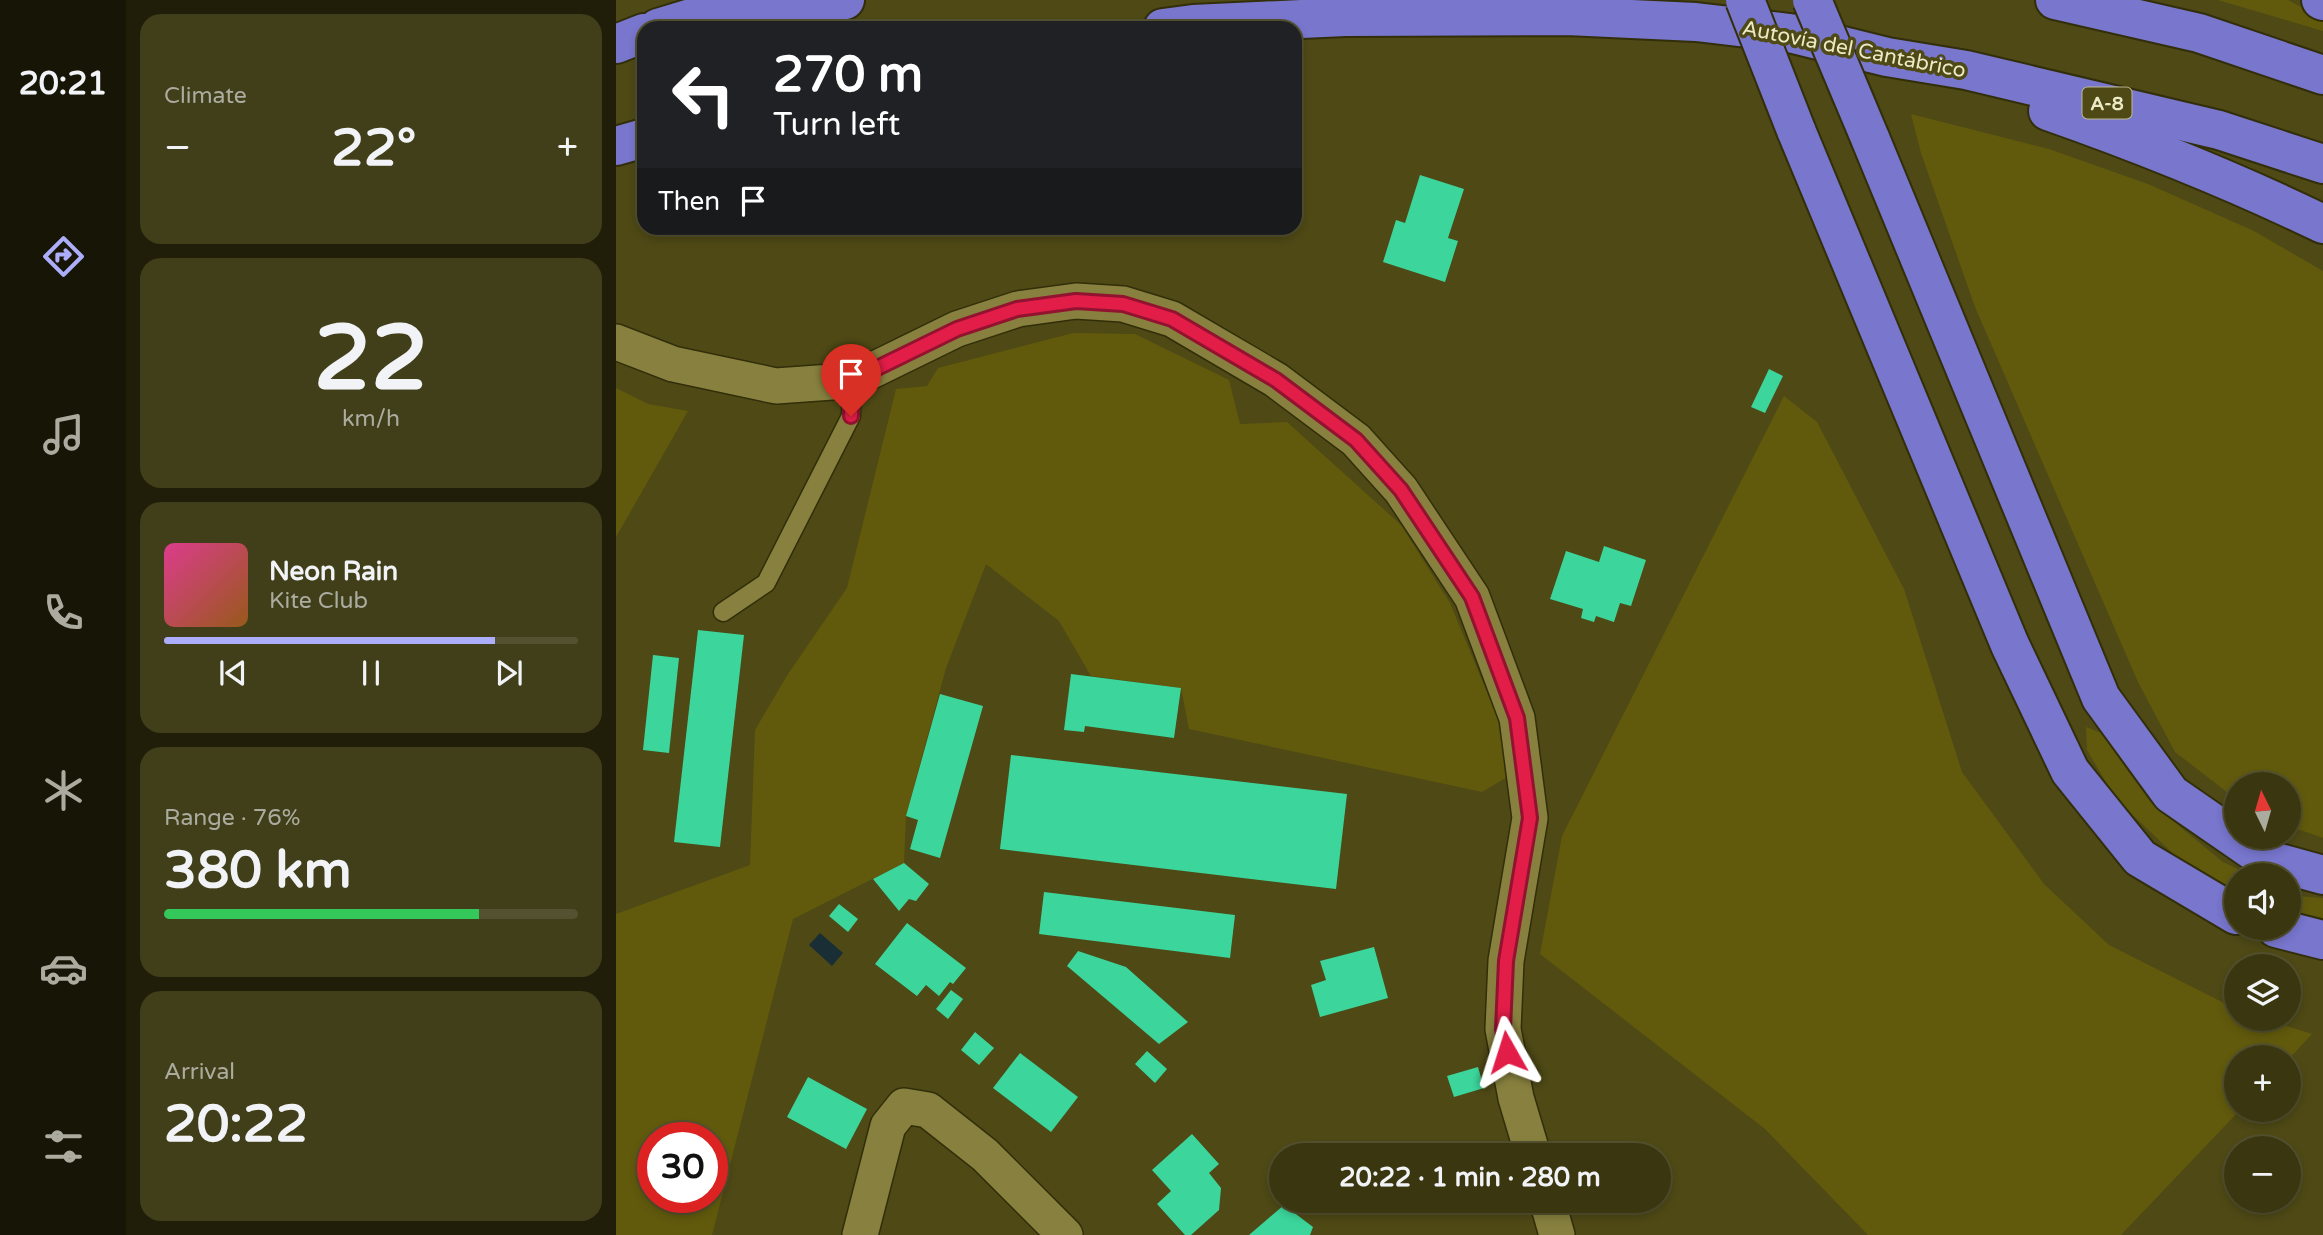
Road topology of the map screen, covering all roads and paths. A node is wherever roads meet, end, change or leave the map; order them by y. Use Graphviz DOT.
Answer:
graph roads {
  1 [pos="750,0"];
  2 [pos="845,0"];
  3 [pos="1745,0"];
  4 [pos="1812,0"];
  5 [pos="2056,0"];
  6 [pos="681,21"];
  7 [pos="760,21"];
  8 [pos="1244,21"];
  9 [pos="637,36"];
  10 [pos="616,44"];
  11 [pos="637,56"];
  12 [pos="1886,57"];
  13 [pos="616,63"];
  14 [pos="2323,75"];
  15 [pos="637,140"];
  16 [pos="616,146"];
  17 [pos="2323,164"];
  18 [pos="2323,225"];
  19 [pos="616,342"];
  20 [pos="852,376"];
  21 [pos="723,612"];
  22 [pos="2323,875"];
  23 [pos="2224,909"];
  24 [pos="2301,934"];
  25 [pos="2323,940"];
  26 [pos="1529,1143"];
  27 [pos="1551,1213"];
  28 [pos="860,1235"];
  29 [pos="1065,1235"];
  30 [pos="1558,1235"];
  1 -- 6 [label="highway"];
  2 -- 7 [label="highway"];
  3 -- 23 [label="highway, bridge"];
  4 -- 22 [label="highway, bridge"];
  5 -- 14 [label="highway"];
  8 -- 12 [label="highway, Autovía del Cantábrico / A-8"];
  9 -- 10 [label="highway"];
  11 -- 13 [label="highway"];
  12 -- 17 [label="highway, Autovía del Cantábrico / A-8"];
  12 -- 18 [label="highway"];
  15 -- 16 [label="highway"];
  19 -- 20 [label="street"];
  20 -- 21 [label="lane"];
  20 -- 26 [label="street"];
  24 -- 25 [label="highway"];
  27 -- 30 [label="street"];
  28 -- 29 [label="street"];
}
